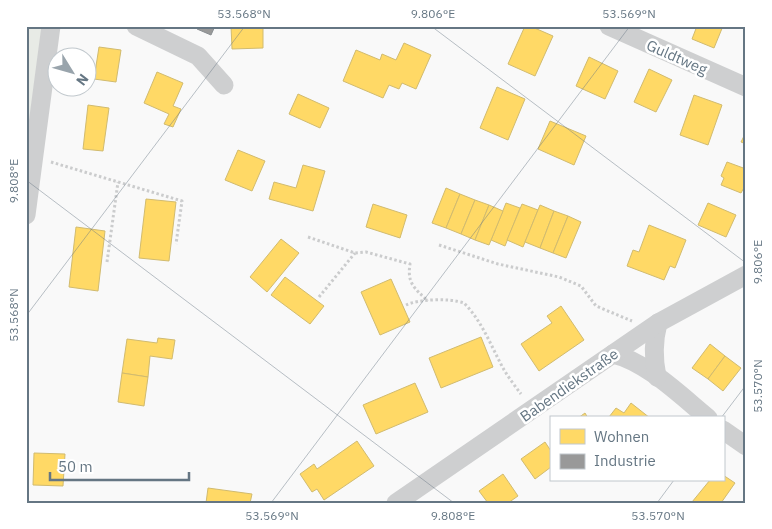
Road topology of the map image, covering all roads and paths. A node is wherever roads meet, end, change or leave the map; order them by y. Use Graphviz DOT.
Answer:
graph roads {
  1 [pos="52,26"];
  2 [pos="136,26"];
  3 [pos="609,26"];
  4 [pos="224,85"];
  5 [pos="746,87"];
  6 [pos="46,161"];
  7 [pos="118,182"];
  8 [pos="26,215"];
  9 [pos="308,237"];
  10 [pos="176,244"];
  11 [pos="439,245"];
  12 [pos="355,253"];
  13 [pos="107,262"];
  14 [pos="746,275"];
  15 [pos="319,297"];
  16 [pos="428,301"];
  17 [pos="406,306"];
  18 [pos="639,323"];
  19 [pos="658,323"];
  20 [pos="613,354"];
  21 [pos="657,377"];
  22 [pos="526,400"];
  23 [pos="706,416"];
  24 [pos="724,431"];
  25 [pos="746,446"];
  26 [pos="396,503"];
  1 -- 8 [label="street"];
  2 -- 4 [label="street"];
  3 -- 5 [label="street, Guldtweg"];
  6 -- 7 [label="path"];
  7 -- 10 [label="path"];
  7 -- 13 [label="path"];
  9 -- 12 [label="path"];
  11 -- 18 [label="path"];
  12 -- 15 [label="path"];
  12 -- 16 [label="path"];
  14 -- 19 [label="street, Babendiekstraße"];
  16 -- 17 [label="path"];
  16 -- 22 [label="path"];
  19 -- 20 [label="street, Babendiekstraße"];
  19 -- 21 [label="street"];
  20 -- 21 [label="street"];
  20 -- 26 [label="street, Babendiekstraße"];
  21 -- 23 [label="street"];
  24 -- 25 [label="street"];
}
